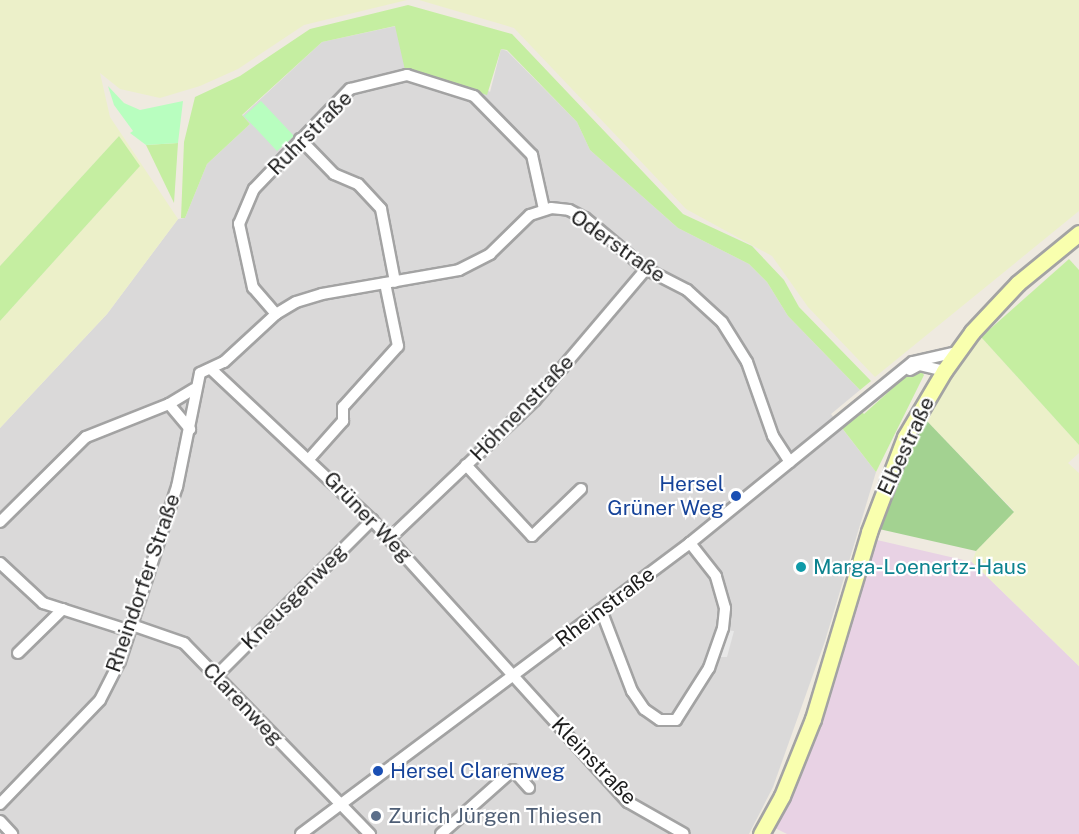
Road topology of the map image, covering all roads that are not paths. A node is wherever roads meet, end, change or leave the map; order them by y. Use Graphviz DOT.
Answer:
graph roads {
  1 [pos="300,139"];
  2 [pos="544,209"];
  3 [pos="1079,233"];
  4 [pos="646,269"];
  5 [pos="390,283"];
  6 [pos="276,314"];
  7 [pos="957,351"];
  8 [pos="211,369"];
  9 [pos="944,371"];
  10 [pos="904,372"];
  11 [pos="194,389"];
  12 [pos="169,404"];
  13 [pos="190,429"];
  14 [pos="310,458"];
  15 [pos="790,462"];
  16 [pos="466,465"];
  17 [pos="581,489"];
  18 [pos="372,520"];
  19 [pos="0,522"];
  20 [pos="390,538"];
  21 [pos="690,543"];
  22 [pos="0,563"];
  23 [pos="63,609"];
  24 [pos="601,610"];
  25 [pos="131,628"];
  26 [pos="18,653"];
  27 [pos="514,674"];
  28 [pos="216,676"];
  29 [pos="529,788"];
  30 [pos="0,804"];
  31 [pos="340,805"];
  32 [pos="0,820"];
  33 [pos="12,834"];
  34 [pos="301,834"];
  35 [pos="370,834"];
  36 [pos="441,834"];
  37 [pos="684,834"];
  38 [pos="761,834"];
  1 -- 2 [label="street, Ruhrstraße"];
  1 -- 5 [label="street"];
  1 -- 6 [label="street, Ruhrstraße"];
  2 -- 4 [label="street, Oderstraße"];
  2 -- 5 [label="street, Oderstraße"];
  3 -- 7 [label="main road, Elbestraße"];
  4 -- 15 [label="street, Oderstraße"];
  4 -- 16 [label="street, Höhnenstraße"];
  5 -- 6 [label="street, Oderstraße"];
  5 -- 14 [label="street"];
  6 -- 8 [label="street, Oderstraße"];
  7 -- 9 [label="main road, Elbestraße"];
  7 -- 10 [label="street, Rheinstraße"];
  8 -- 11 [label="street"];
  8 -- 14 [label="street, Grüner Weg"];
  9 -- 10 [label="street"];
  9 -- 38 [label="main road, Elbestraße"];
  10 -- 15 [label="street, Rheinstraße"];
  11 -- 12 [label="street"];
  11 -- 13 [label="street, Rheindorfer Straße"];
  12 -- 13 [label="street"];
  12 -- 19 [label="street"];
  13 -- 25 [label="street, Rheindorfer Straße"];
  14 -- 18 [label="street, Grüner Weg"];
  15 -- 21 [label="street, Rheinstraße"];
  16 -- 17 [label="street"];
  16 -- 20 [label="street, Höhnenstraße"];
  18 -- 20 [label="street, Grüner Weg"];
  18 -- 28 [label="street, Kneusgenweg"];
  20 -- 27 [label="street, Grüner Weg"];
  21 -- 24 [label="street, Rheinstraße"];
  21 -- 24 [label="street"];
  22 -- 23 [label="street, Clarenweg"];
  23 -- 25 [label="street, Clarenweg"];
  23 -- 26 [label="street"];
  24 -- 27 [label="street, Rheinstraße"];
  25 -- 28 [label="street, Clarenweg"];
  25 -- 30 [label="street, Rheindorfer Straße"];
  27 -- 31 [label="street, Rheinstraße"];
  27 -- 37 [label="street, Kleinstraße"];
  28 -- 31 [label="street, Clarenweg"];
  29 -- 36 [label="street"];
  31 -- 34 [label="street, Rheinstraße"];
  31 -- 35 [label="street, Clarenweg"];
  32 -- 33 [label="street"];
}
